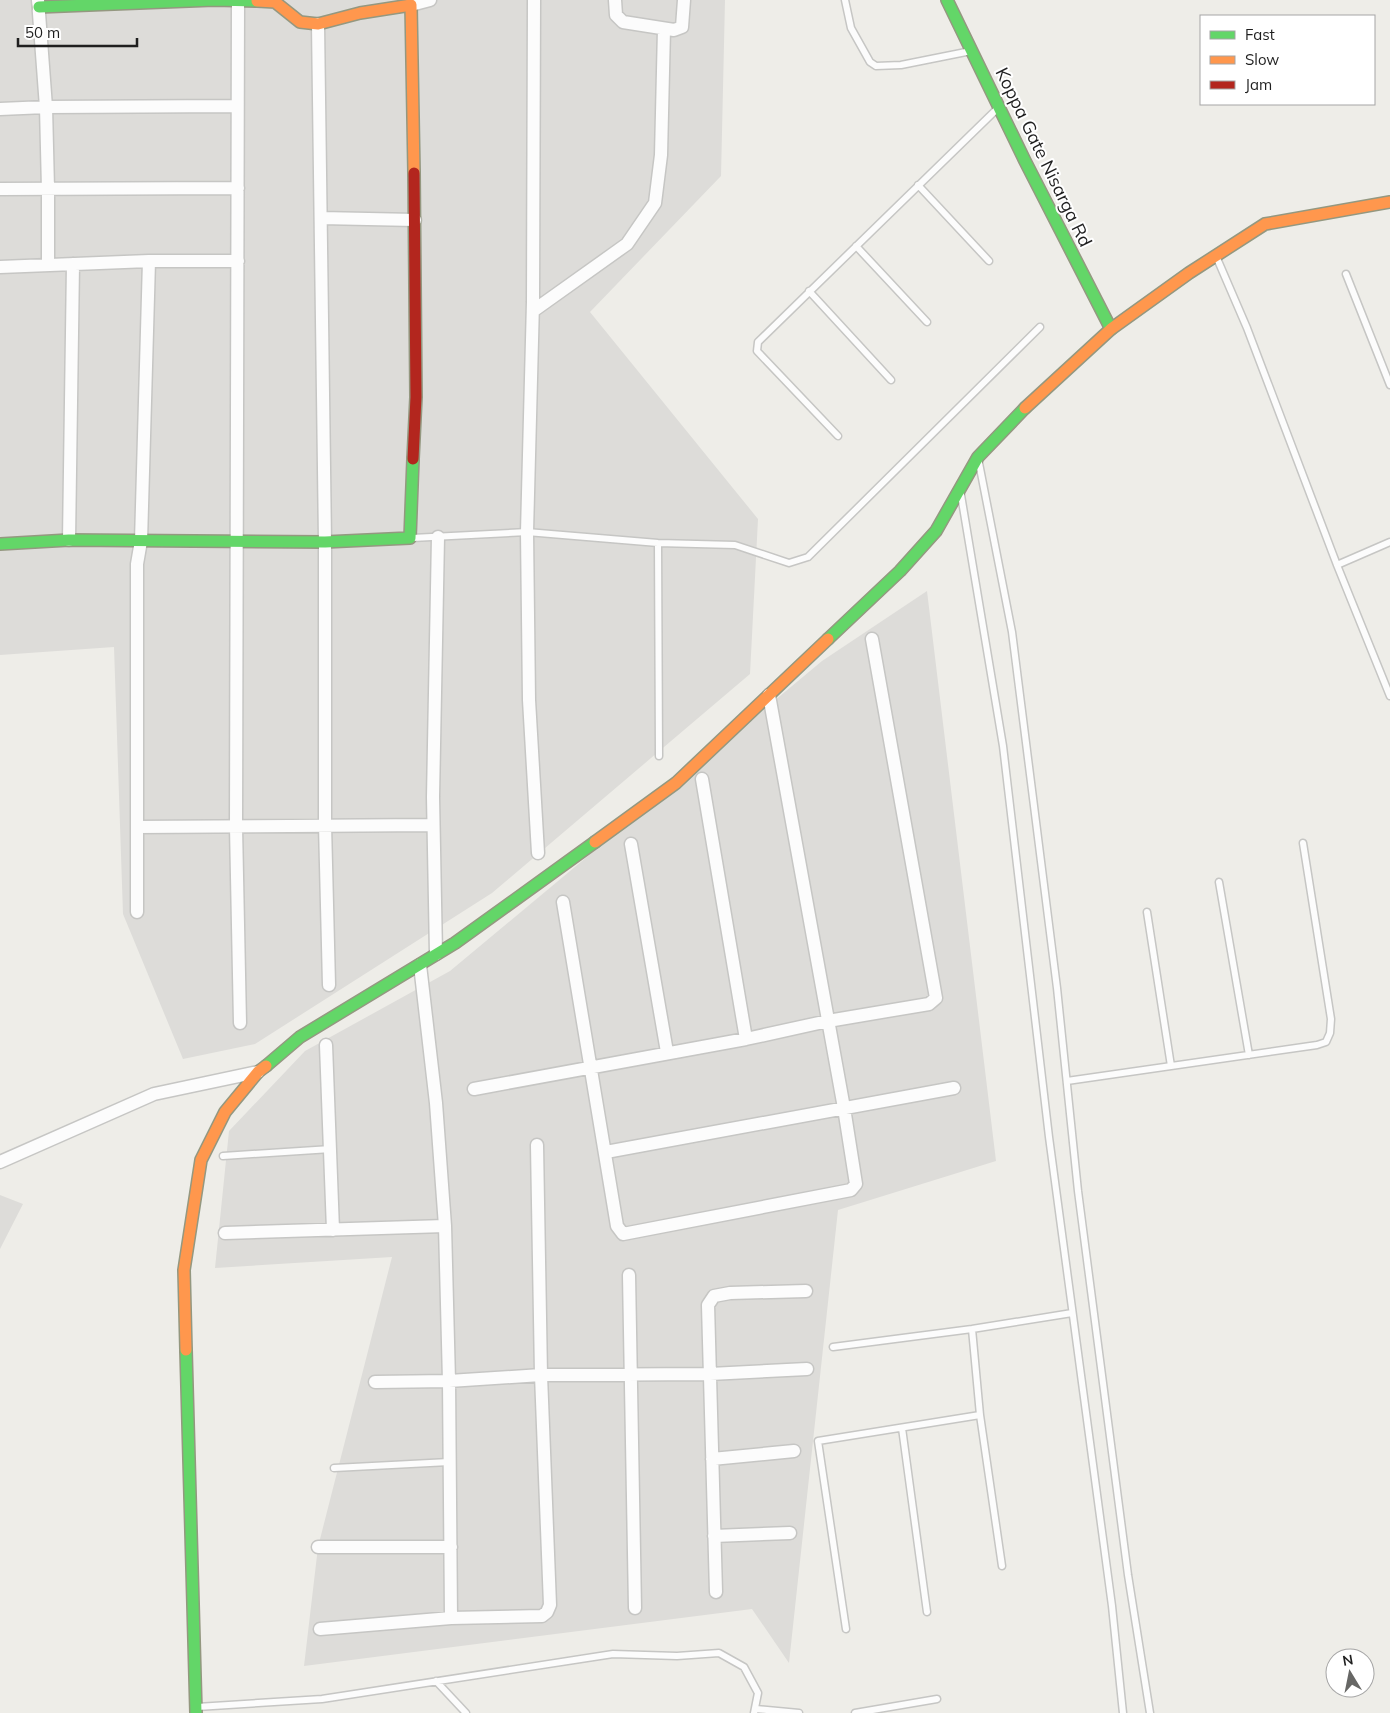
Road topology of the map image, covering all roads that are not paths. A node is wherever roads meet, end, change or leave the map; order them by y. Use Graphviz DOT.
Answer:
graph roads {
  1 [pos="430,0"];
  2 [pos="534,0"];
  3 [pos="616,0"];
  4 [pos="684,0"];
  5 [pos="845,0"];
  6 [pos="947,0"];
  7 [pos="238,1"];
  8 [pos="275,1"];
  9 [pos="39,4"];
  10 [pos="411,5"];
  11 [pos="360,6"];
  12 [pos="318,24"];
  13 [pos="664,29"];
  14 [pos="972,50"];
  15 [pos="237,106"];
  16 [pos="46,107"];
  17 [pos="999,107"];
  18 [pos="0,109"];
  19 [pos="918,185"];
  20 [pos="238,188"];
  21 [pos="0,189"];
  22 [pos="48,189"];
  23 [pos="1390,202"];
  24 [pos="321,218"];
  25 [pos="415,220"];
  26 [pos="856,246"];
  27 [pos="1216,256"];
  28 [pos="149,261"];
  29 [pos="238,261"];
  30 [pos="989,261"];
  31 [pos="48,264"];
  32 [pos="72,264"];
  33 [pos="0,267"];
  34 [pos="1346,274"];
  35 [pos="809,291"];
  36 [pos="533,310"];
  37 [pos="927,322"];
  38 [pos="1040,327"];
  39 [pos="1111,329"];
  40 [pos="892,380"];
  41 [pos="1390,384"];
  42 [pos="838,436"];
  43 [pos="978,457"];
  44 [pos="960,488"];
  45 [pos="527,532"];
  46 [pos="438,537"];
  47 [pos="410,538"];
  48 [pos="69,540"];
  49 [pos="141,541"];
  50 [pos="238,541"];
  51 [pos="325,542"];
  52 [pos="1390,542"];
  53 [pos="658,543"];
  54 [pos="0,544"];
  55 [pos="1337,565"];
  56 [pos="872,639"];
  57 [pos="769,695"];
  58 [pos="1390,696"];
  59 [pos="659,756"];
  60 [pos="702,779"];
  61 [pos="325,825"];
  62 [pos="433,825"];
  63 [pos="137,827"];
  64 [pos="236,827"];
  65 [pos="1303,843"];
  66 [pos="631,844"];
  67 [pos="538,853"];
  68 [pos="1219,882"];
  69 [pos="563,902"];
  70 [pos="137,912"];
  71 [pos="1147,912"];
  72 [pos="436,954"];
  73 [pos="420,964"];
  74 [pos="329,985"];
  75 [pos="828,1021"];
  76 [pos="240,1023"];
  77 [pos="746,1038"];
  78 [pos="326,1045"];
  79 [pos="667,1052"];
  80 [pos="1249,1055"];
  81 [pos="1171,1066"];
  82 [pos="591,1067"];
  83 [pos="258,1072"];
  84 [pos="1067,1081"];
  85 [pos="954,1088"];
  86 [pos="474,1090"];
  87 [pos="844,1108"];
  88 [pos="537,1145"];
  89 [pos="331,1149"];
  90 [pos="606,1152"];
  91 [pos="223,1156"];
  92 [pos="0,1162"];
  93 [pos="445,1226"];
  94 [pos="333,1230"];
  95 [pos="225,1233"];
  96 [pos="629,1275"];
  97 [pos="806,1291"];
  98 [pos="1072,1313"];
  99 [pos="972,1329"];
  100 [pos="833,1347"];
  101 [pos="807,1369"];
  102 [pos="632,1374"];
  103 [pos="710,1374"];
  104 [pos="541,1375"];
  105 [pos="448,1381"];
  106 [pos="375,1382"];
  107 [pos="980,1416"];
  108 [pos="902,1428"];
  109 [pos="794,1451"];
  110 [pos="712,1459"];
  111 [pos="450,1462"];
  112 [pos="334,1468"];
  113 [pos="790,1533"];
  114 [pos="714,1536"];
  115 [pos="318,1547"];
  116 [pos="451,1547"];
  117 [pos="1002,1566"];
  118 [pos="716,1592"];
  119 [pos="635,1608"];
  120 [pos="927,1612"];
  121 [pos="451,1618"];
  122 [pos="846,1628"];
  123 [pos="320,1629"];
  124 [pos="436,1681"];
  125 [pos="937,1699"];
  126 [pos="196,1710"];
  127 [pos="755,1711"];
  128 [pos="466,1713"];
  129 [pos="799,1713"];
  130 [pos="855,1713"];
  131 [pos="1123,1713"];
  132 [pos="1150,1713"];
  1 -- 10 [label="street"];
  2 -- 36 [label="street"];
  3 -- 13 [label="street"];
  4 -- 13 [label="street"];
  5 -- 14 [label="lane"];
  6 -- 14 [label="street, Koppa Gate Nisarga Rd"];
  7 -- 8 [label="street"];
  7 -- 9 [label="street"];
  7 -- 15 [label="street"];
  8 -- 12 [label="street"];
  9 -- 16 [label="street"];
  10 -- 11 [label="street"];
  10 -- 25 [label="street"];
  11 -- 12 [label="street"];
  12 -- 24 [label="street"];
  13 -- 36 [label="street"];
  14 -- 17 [label="street, Koppa Gate Nisarga Rd"];
  15 -- 16 [label="street"];
  15 -- 20 [label="street"];
  16 -- 18 [label="street"];
  16 -- 22 [label="street"];
  17 -- 19 [label="lane"];
  17 -- 39 [label="street, Koppa Gate Nisarga Rd"];
  19 -- 26 [label="lane"];
  19 -- 30 [label="lane"];
  20 -- 22 [label="street"];
  20 -- 29 [label="street"];
  21 -- 22 [label="street"];
  22 -- 31 [label="street"];
  23 -- 27 [label="street"];
  24 -- 25 [label="street"];
  24 -- 51 [label="street"];
  25 -- 47 [label="street"];
  26 -- 35 [label="lane"];
  26 -- 37 [label="lane"];
  27 -- 39 [label="street"];
  27 -- 55 [label="lane"];
  28 -- 29 [label="street"];
  28 -- 32 [label="street"];
  28 -- 49 [label="street"];
  29 -- 50 [label="street"];
  31 -- 32 [label="street"];
  31 -- 33 [label="street"];
  32 -- 48 [label="street"];
  34 -- 41 [label="lane"];
  35 -- 40 [label="lane"];
  35 -- 42 [label="lane"];
  36 -- 45 [label="street"];
  38 -- 53 [label="lane"];
  39 -- 43 [label="street"];
  43 -- 44 [label="street"];
  43 -- 84 [label="lane"];
  44 -- 57 [label="street"];
  44 -- 98 [label="lane"];
  45 -- 46 [label="lane"];
  45 -- 53 [label="lane"];
  45 -- 67 [label="street"];
  46 -- 47 [label="lane"];
  46 -- 62 [label="street"];
  47 -- 51 [label="street"];
  48 -- 49 [label="street"];
  48 -- 54 [label="street"];
  49 -- 50 [label="street"];
  49 -- 63 [label="street"];
  50 -- 51 [label="street"];
  50 -- 64 [label="street"];
  51 -- 61 [label="street"];
  52 -- 55 [label="lane"];
  53 -- 59 [label="lane"];
  55 -- 58 [label="lane"];
  56 -- 75 [label="street"];
  57 -- 72 [label="street"];
  57 -- 75 [label="street"];
  60 -- 77 [label="street"];
  61 -- 62 [label="street"];
  61 -- 64 [label="street"];
  61 -- 74 [label="street"];
  62 -- 72 [label="street"];
  63 -- 64 [label="street"];
  63 -- 70 [label="street"];
  64 -- 76 [label="street"];
  65 -- 80 [label="lane"];
  66 -- 79 [label="street"];
  68 -- 80 [label="lane"];
  69 -- 82 [label="street"];
  71 -- 81 [label="lane"];
  72 -- 73 [label="street"];
  73 -- 83 [label="street"];
  73 -- 93 [label="street"];
  75 -- 77 [label="street"];
  75 -- 87 [label="street"];
  77 -- 79 [label="street"];
  78 -- 89 [label="street"];
  79 -- 82 [label="street"];
  80 -- 81 [label="lane"];
  81 -- 84 [label="lane"];
  82 -- 86 [label="street"];
  82 -- 90 [label="street"];
  83 -- 92 [label="street"];
  83 -- 126 [label="street"];
  84 -- 132 [label="lane"];
  85 -- 87 [label="street"];
  87 -- 90 [label="street"];
  87 -- 90 [label="street"];
  88 -- 104 [label="street"];
  89 -- 91 [label="lane"];
  89 -- 94 [label="street"];
  93 -- 94 [label="street"];
  93 -- 105 [label="street"];
  94 -- 95 [label="street"];
  96 -- 102 [label="street"];
  97 -- 103 [label="street"];
  98 -- 99 [label="lane"];
  98 -- 131 [label="lane"];
  99 -- 100 [label="lane"];
  99 -- 107 [label="lane"];
  101 -- 103 [label="street"];
  102 -- 103 [label="street"];
  102 -- 104 [label="street"];
  102 -- 119 [label="street"];
  103 -- 110 [label="street"];
  104 -- 105 [label="street"];
  104 -- 121 [label="street"];
  105 -- 106 [label="street"];
  105 -- 111 [label="street"];
  107 -- 108 [label="lane"];
  107 -- 117 [label="lane"];
  108 -- 120 [label="lane"];
  108 -- 122 [label="lane"];
  109 -- 110 [label="street"];
  110 -- 114 [label="street"];
  111 -- 112 [label="lane"];
  111 -- 116 [label="street"];
  113 -- 114 [label="street"];
  114 -- 118 [label="street"];
  115 -- 116 [label="street"];
  116 -- 121 [label="street"];
  121 -- 123 [label="street"];
  124 -- 126 [label="lane"];
  124 -- 127 [label="lane"];
  124 -- 128 [label="lane"];
  125 -- 130 [label="lane"];
  127 -- 129 [label="lane"];
}
